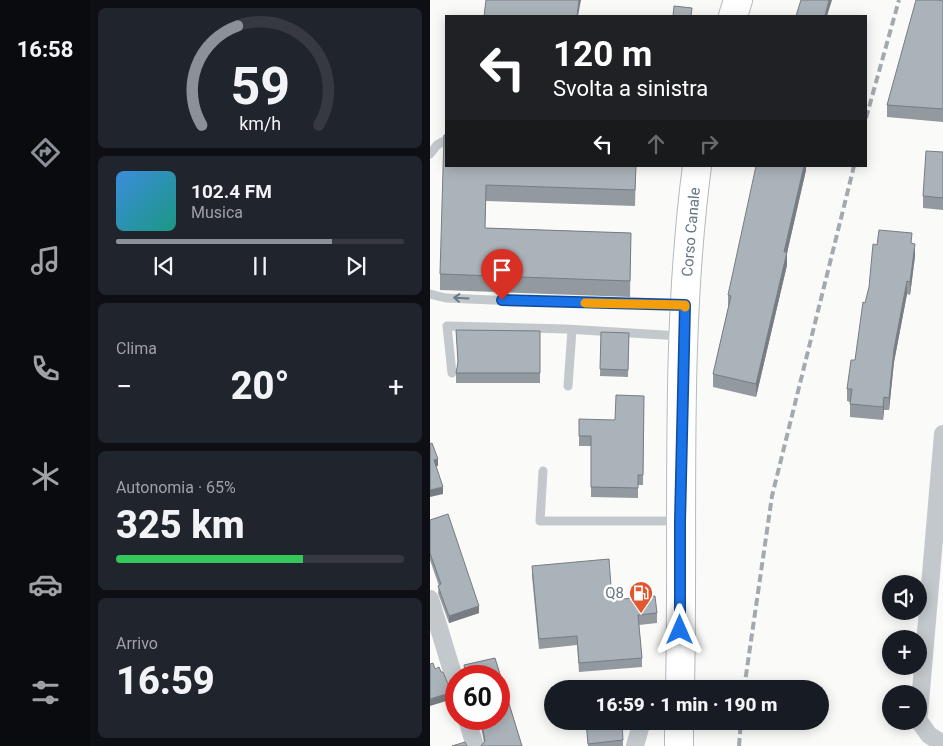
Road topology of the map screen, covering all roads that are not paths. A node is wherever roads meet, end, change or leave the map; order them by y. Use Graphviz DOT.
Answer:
graph roads {
  1 [pos="738,0"];
  2 [pos="733,15"];
  3 [pos="445,140"];
  4 [pos="430,154"];
  5 [pos="698,167"];
  6 [pos="430,294"];
  7 [pos="685,305"];
  8 [pos="572,330"];
  9 [pos="683,336"];
  10 [pos="452,373"];
  11 [pos="568,386"];
  12 [pos="943,434"];
  13 [pos="543,471"];
  14 [pos="940,506"];
  15 [pos="680,522"];
  16 [pos="430,599"];
  17 [pos="450,665"];
  18 [pos="677,680"];
  19 [pos="922,685"];
  20 [pos="471,730"];
  21 [pos="639,730"];
  22 [pos="679,730"];
  23 [pos="925,730"];
  24 [pos="943,744"];
  25 [pos="476,746"];
  26 [pos="635,746"];
  27 [pos="679,746"];
  1 -- 2 [label="main road"];
  3 -- 4 [label="lane"];
  5 -- 7 [label="main road, Corso Canale"];
  7 -- 6 [label="lane, one-way"];
  7 -- 9 [label="main road, Corso Canale"];
  8 -- 9 [label="lane"];
  8 -- 10 [label="lane"];
  8 -- 11 [label="lane"];
  9 -- 15 [label="main road, Corso Canale"];
  12 -- 14 [label="street"];
  13 -- 15 [label="lane"];
  14 -- 19 [label="street"];
  15 -- 18 [label="main road, Corso Canale"];
  16 -- 17 [label="street"];
  20 -- 25 [label="street"];
  21 -- 26 [label="street"];
  22 -- 27 [label="main road"];
  23 -- 24 [label="street"];
}
